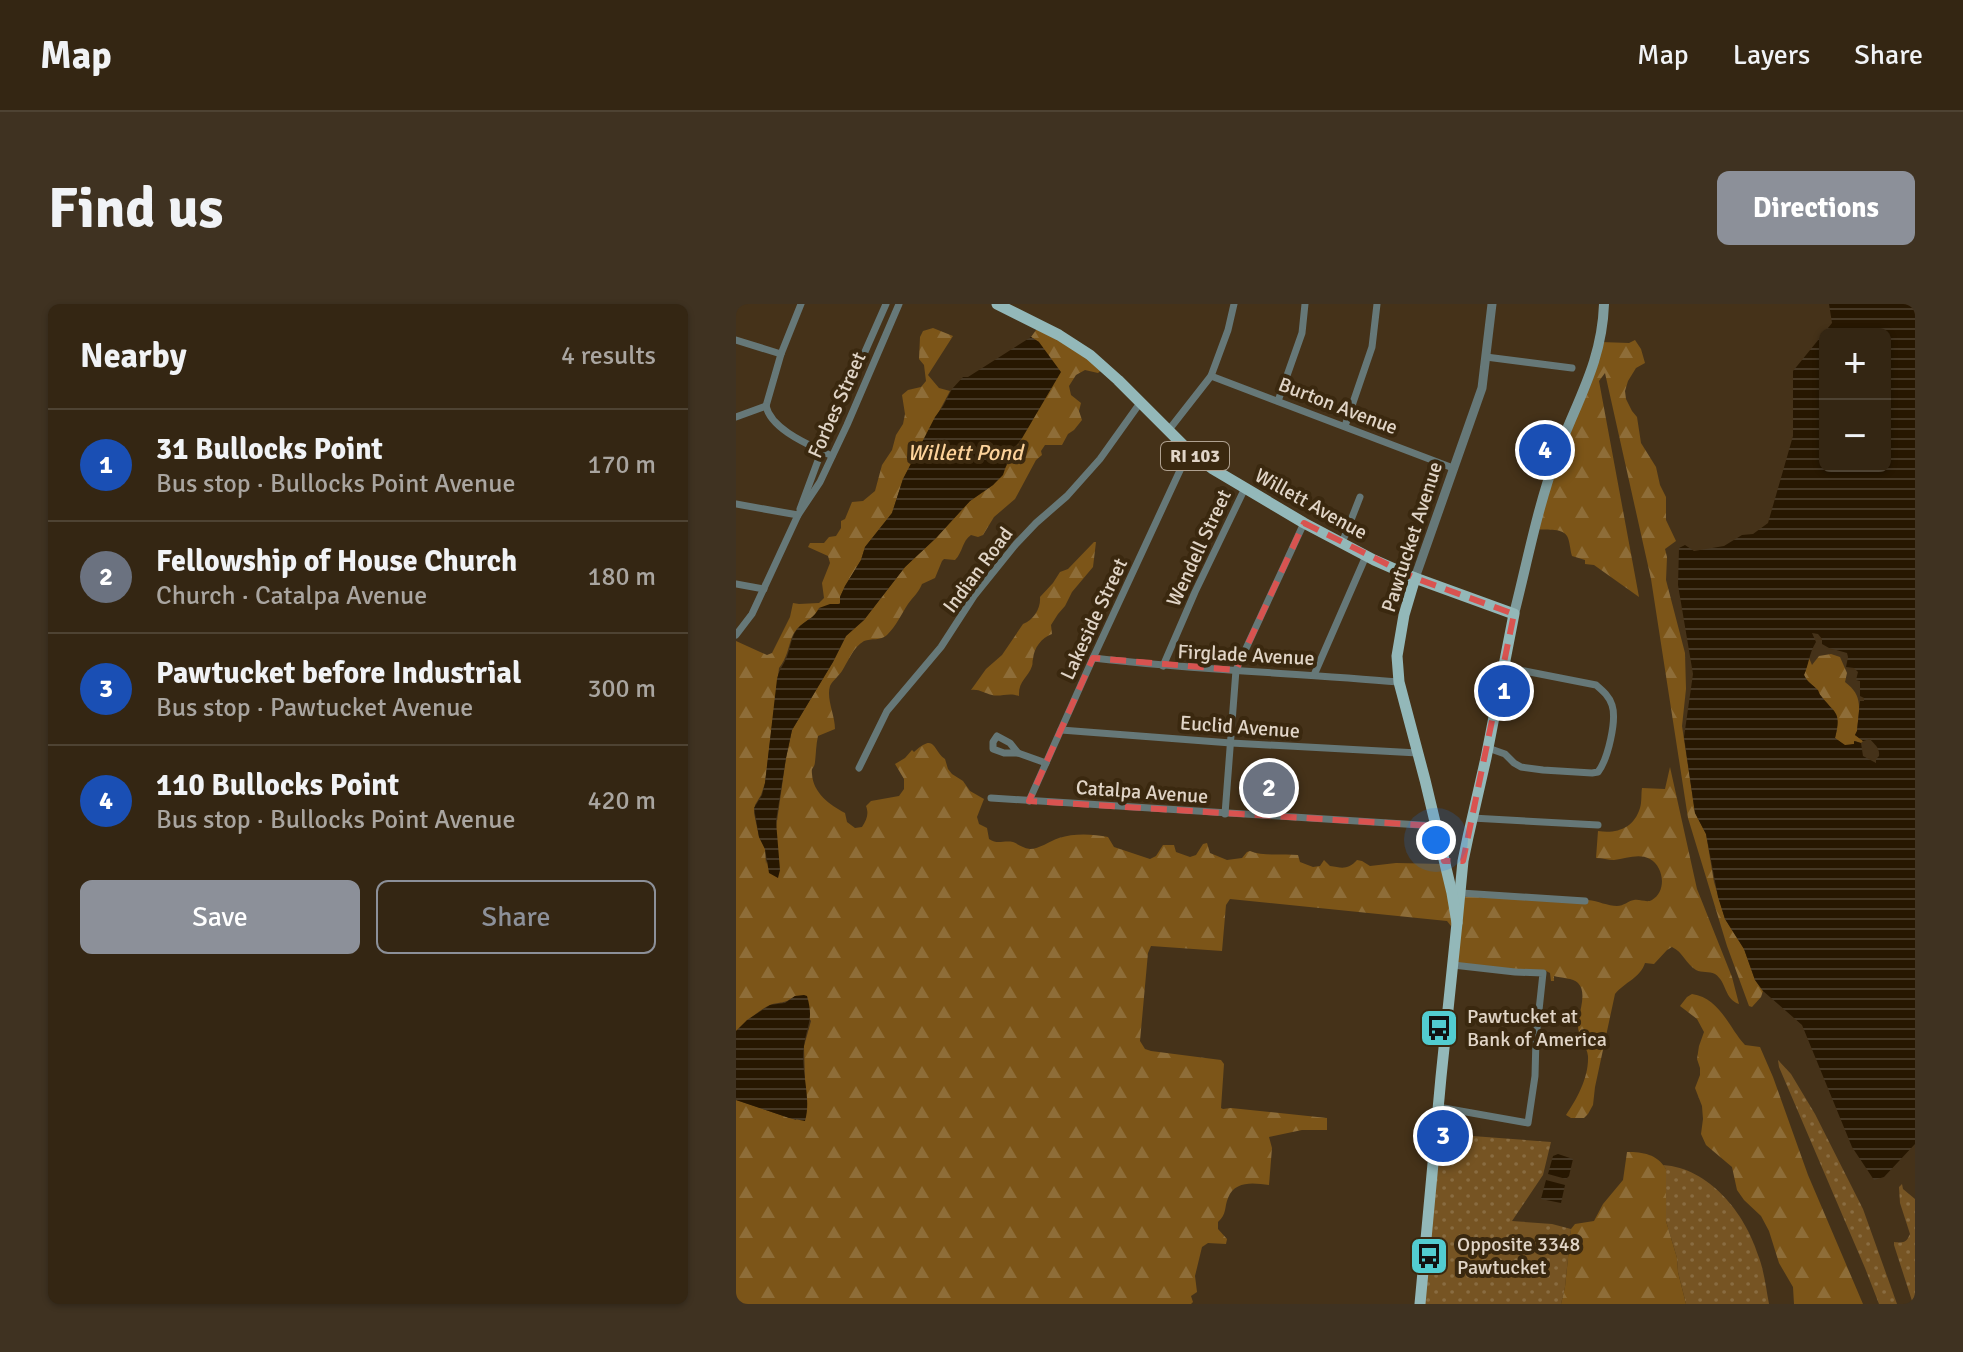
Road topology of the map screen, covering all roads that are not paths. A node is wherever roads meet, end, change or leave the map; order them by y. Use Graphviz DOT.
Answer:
graph roads {
  1 [pos="801,304"];
  2 [pos="886,304"];
  3 [pos="899,304"];
  4 [pos="997,304"];
  5 [pos="1234,304"];
  6 [pos="1305,304"];
  7 [pos="1377,304"];
  8 [pos="1492,304"];
  9 [pos="1604,304"];
  10 [pos="736,340"];
  11 [pos="781,354"];
  12 [pos="1486,357"];
  13 [pos="1572,368"];
  14 [pos="1211,376"];
  15 [pos="1278,401"];
  16 [pos="1140,403"];
  17 [pos="766,406"];
  18 [pos="736,417"];
  19 [pos="1345,426"];
  20 [pos="1168,431"];
  21 [pos="821,451"];
  22 [pos="1189,451"];
  23 [pos="832,456"];
  24 [pos="1453,468"];
  25 [pos="1245,488"];
  26 [pos="1360,497"];
  27 [pos="736,504"];
  28 [pos="798,515"];
  29 [pos="1304,523"];
  30 [pos="1342,543"];
  31 [pos="1366,556"];
  32 [pos="1415,578"];
  33 [pos="736,584"];
  34 [pos="764,589"];
  35 [pos="1514,614"];
  36 [pos="736,635"];
  37 [pos="1093,658"];
  38 [pos="1163,666"];
  39 [pos="1504,667"];
  40 [pos="1236,670"];
  41 [pos="1314,675"];
  42 [pos="1399,682"];
  43 [pos="1061,730"];
  44 [pos="1231,743"];
  45 [pos="1488,748"];
  46 [pos="1018,753"];
  47 [pos="1418,753"];
  48 [pos="1046,763"];
  49 [pos="859,768"];
  50 [pos="991,798"];
  51 [pos="1029,801"];
  52 [pos="1225,814"];
  53 [pos="1472,818"];
  54 [pos="1598,825"];
  55 [pos="1436,826"];
  56 [pos="1444,861"];
  57 [pos="1463,861"];
  58 [pos="1456,893"];
  59 [pos="1585,901"];
  60 [pos="1453,965"];
  61 [pos="1438,1107"];
  62 [pos="1420,1304"];
  1 -- 11 [label="street"];
  2 -- 21 [label="street, Forbes Street"];
  3 -- 23 [label="street, Forbes Street"];
  4 -- 16 [label="main road, Willett Avenue / RI 103"];
  5 -- 14 [label="street"];
  6 -- 15 [label="street"];
  7 -- 19 [label="street"];
  8 -- 12 [label="street, Pawtucket Avenue"];
  9 -- 35 [label="main road"];
  10 -- 11 [label="street"];
  11 -- 17 [label="street"];
  12 -- 13 [label="street"];
  12 -- 24 [label="street, Pawtucket Avenue"];
  14 -- 15 [label="street, Burton Avenue"];
  14 -- 20 [label="street"];
  15 -- 19 [label="street, Burton Avenue"];
  16 -- 20 [label="main road, Willett Avenue / RI 103"];
  16 -- 49 [label="street, Indian Road"];
  17 -- 18 [label="street"];
  17 -- 21 [label="street"];
  19 -- 24 [label="street, Burton Avenue"];
  20 -- 22 [label="main road, Willett Avenue / RI 103"];
  21 -- 23 [label="street"];
  21 -- 28 [label="street, Forbes Street"];
  22 -- 25 [label="main road, Willett Avenue / RI 103"];
  22 -- 37 [label="street, Lakeside Street"];
  23 -- 28 [label="street, Forbes Street"];
  24 -- 32 [label="street, Pawtucket Avenue"];
  25 -- 29 [label="main road, Willett Avenue / RI 103"];
  25 -- 38 [label="street, Wendell Street"];
  26 -- 30 [label="street"];
  27 -- 28 [label="street"];
  28 -- 34 [label="street, Forbes Street"];
  29 -- 30 [label="main road, Willett Avenue / RI 103"];
  29 -- 40 [label="street"];
  30 -- 31 [label="main road, Willett Avenue / RI 103"];
  31 -- 32 [label="main road, Willett Avenue / RI 103"];
  31 -- 41 [label="street"];
  32 -- 35 [label="main road, Willett Avenue / RI 103"];
  32 -- 42 [label="main road, Pawtucket Avenue"];
  33 -- 34 [label="street"];
  34 -- 36 [label="street, Forbes Street"];
  35 -- 39 [label="main road"];
  37 -- 38 [label="street, Firglade Avenue"];
  37 -- 43 [label="street, Lakeside Street"];
  38 -- 40 [label="street, Firglade Avenue"];
  39 -- 45 [label="main road"];
  39 -- 45 [label="street"];
  40 -- 41 [label="street, Firglade Avenue"];
  40 -- 44 [label="street"];
  41 -- 42 [label="street, Firglade Avenue"];
  42 -- 47 [label="main road, Pawtucket Avenue"];
  43 -- 44 [label="street, Euclid Avenue"];
  43 -- 48 [label="street, Lakeside Street"];
  44 -- 47 [label="street, Euclid Avenue"];
  44 -- 52 [label="street"];
  45 -- 53 [label="main road"];
  46 -- 48 [label="street"];
  47 -- 55 [label="main road, Pawtucket Avenue"];
  48 -- 51 [label="street, Lakeside Street"];
  50 -- 51 [label="street, Catalpa Avenue"];
  51 -- 52 [label="street, Catalpa Avenue"];
  52 -- 55 [label="street, Catalpa Avenue"];
  53 -- 54 [label="street"];
  53 -- 57 [label="main road"];
  55 -- 56 [label="main road, Pawtucket Avenue"];
  56 -- 57 [label="main road"];
  56 -- 58 [label="main road, Pawtucket Avenue"];
  57 -- 58 [label="main road"];
  58 -- 59 [label="street"];
  58 -- 60 [label="main road"];
  60 -- 61 [label="main road"];
  60 -- 61 [label="street"];
  61 -- 62 [label="main road"];
}
